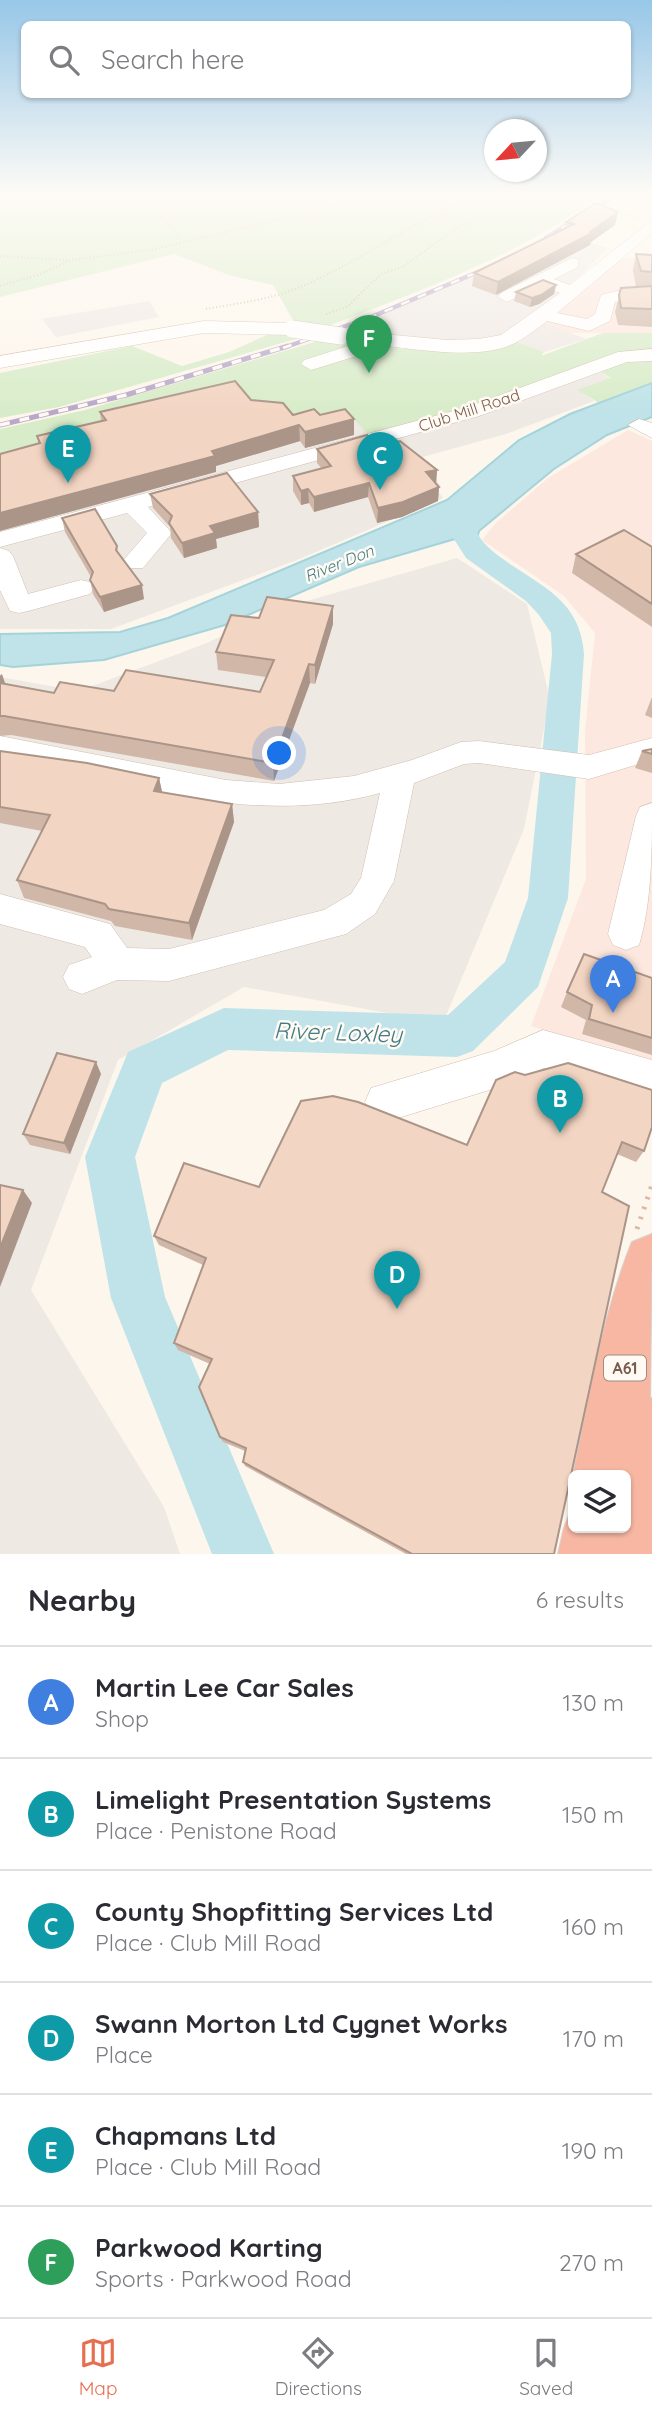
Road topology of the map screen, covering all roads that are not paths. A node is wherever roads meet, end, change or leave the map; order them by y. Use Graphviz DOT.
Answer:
graph roads {
  1 [pos="562,269"];
  2 [pos="604,269"];
  3 [pos="540,280"];
  4 [pos="571,291"];
  5 [pos="652,296"];
  6 [pos="508,297"];
  7 [pos="543,315"];
  8 [pos="374,339"];
  9 [pos="652,355"];
  10 [pos="0,362"];
  11 [pos="311,364"];
  12 [pos="132,504"];
  13 [pos="0,540"];
  14 [pos="0,556"];
  15 [pos="134,563"];
  16 [pos="82,588"];
  17 [pos="0,747"];
  18 [pos="652,748"];
  19 [pos="400,775"];
  20 [pos="652,816"];
  21 [pos="0,909"];
  22 [pos="626,934"];
  23 [pos="117,964"];
  24 [pos="82,977"];
  25 [pos="652,1079"];
  26 [pos="385,1102"];
  27 [pos="652,1262"];
  28 [pos="652,1429"];
  29 [pos="606,1470"];
  30 [pos="595,1533"];
  31 [pos="591,1554"];
  32 [pos="628,1554"];
  1 -- 3 [label="street"];
  2 -- 4 [label="street"];
  3 -- 4 [label="street"];
  3 -- 6 [label="street"];
  4 -- 7 [label="street"];
  5 -- 7 [label="street"];
  7 -- 8 [label="street"];
  8 -- 10 [label="street, bridge"];
  8 -- 11 [label="street"];
  9 -- 12 [label="street, Club Mill Road"];
  12 -- 13 [label="street, Club Mill Road"];
  12 -- 15 [label="street"];
  14 -- 16 [label="street"];
  17 -- 19 [label="street"];
  18 -- 19 [label="street"];
  19 -- 23 [label="street"];
  20 -- 22 [label="street"];
  21 -- 23 [label="street"];
  23 -- 24 [label="street"];
  25 -- 26 [label="street"];
  27 -- 29 [label="highway, A61"];
  28 -- 32 [label="highway"];
  30 -- 31 [label="highway"];
}
